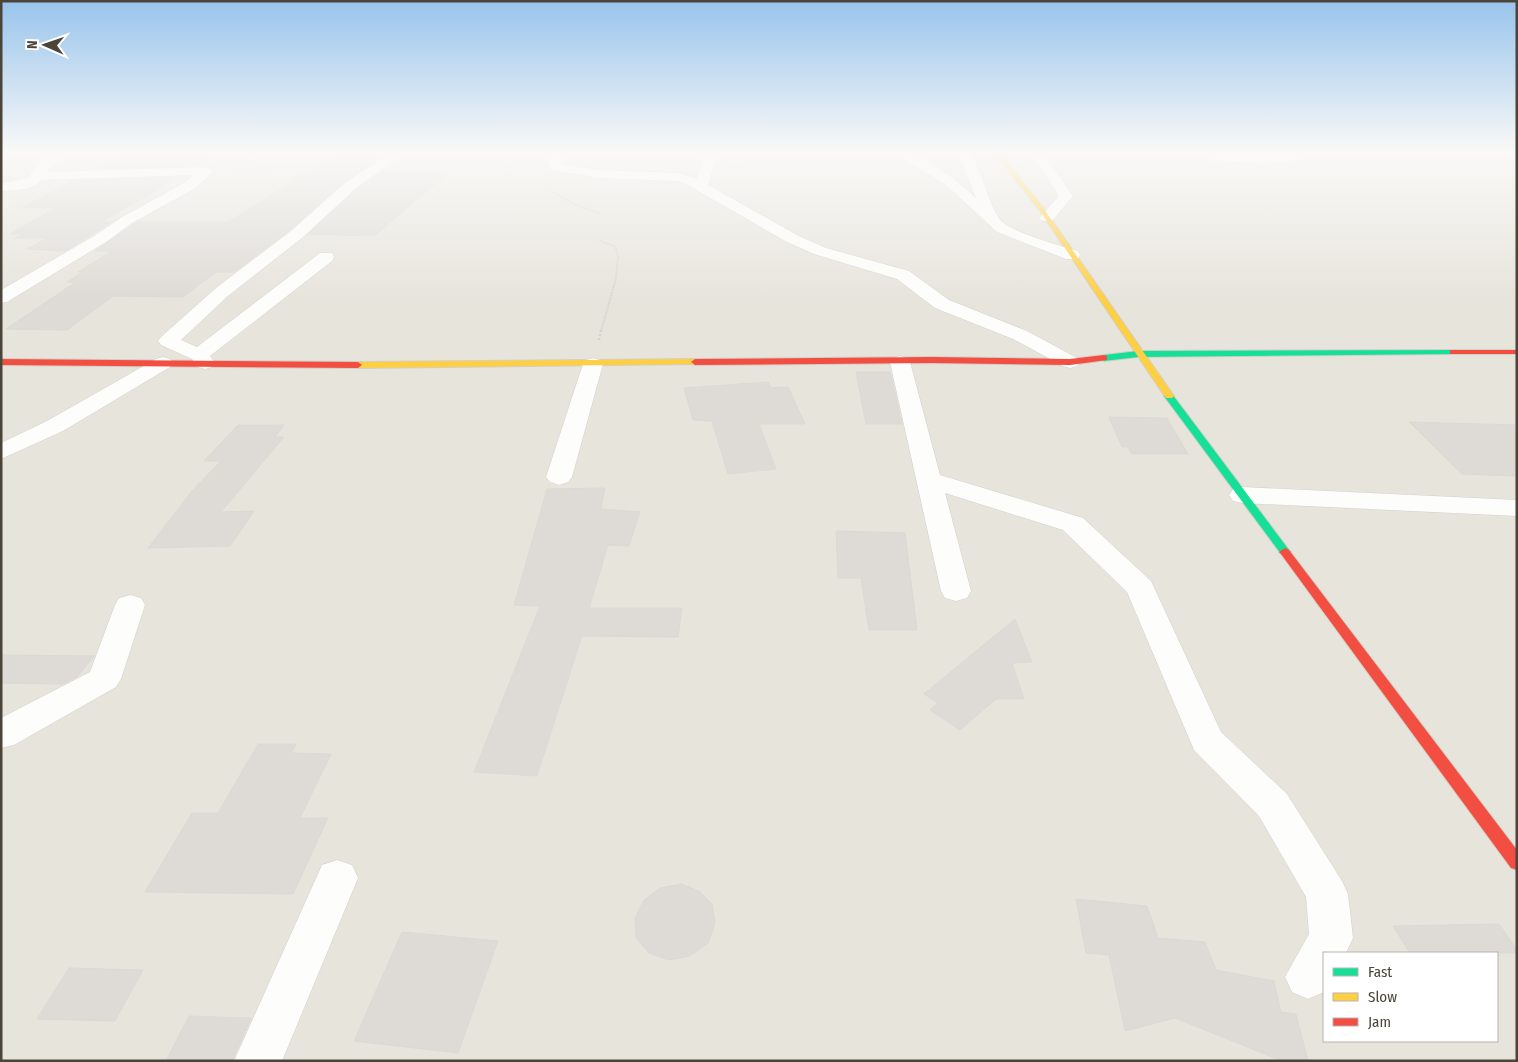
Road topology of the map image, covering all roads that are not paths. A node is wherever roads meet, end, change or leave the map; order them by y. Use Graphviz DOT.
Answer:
graph roads {
  1 [pos="162,201"];
  2 [pos="335,201"];
  3 [pos="737,201"];
  4 [pos="971,201"];
  5 [pos="984,201"];
  6 [pos="1035,201"];
  7 [pos="1062,201"];
  8 [pos="1047,218"];
  9 [pos="992,220"];
  10 [pos="1072,255"];
  11 [pos="326,257"];
  12 [pos="1,298"];
  13 [pos="1517,352"];
  14 [pos="1138,354"];
  15 [pos="202,359"];
  16 [pos="1,362"];
  17 [pos="900,362"];
  18 [pos="1070,362"];
  19 [pos="163,364"];
  20 [pos="593,364"];
  21 [pos="1,452"];
  22 [pos="559,477"];
  23 [pos="929,480"];
  24 [pos="1242,495"];
  25 [pos="1517,508"];
  26 [pos="956,591"];
  27 [pos="130,605"];
  28 [pos="1,735"];
  29 [pos="1517,863"];
  30 [pos="337,878"];
  31 [pos="1308,977"];
  32 [pos="258,1061"];
  1 -- 12 [label="street"];
  2 -- 15 [label="street"];
  3 -- 18 [label="street"];
  4 -- 9 [label="street"];
  5 -- 9 [label="street"];
  6 -- 8 [label="street"];
  7 -- 8 [label="street"];
  8 -- 10 [label="street"];
  9 -- 10 [label="street"];
  10 -- 14 [label="street"];
  11 -- 15 [label="street"];
  13 -- 14 [label="street"];
  14 -- 18 [label="street"];
  14 -- 24 [label="street"];
  15 -- 19 [label="street"];
  15 -- 20 [label="street"];
  16 -- 19 [label="street"];
  17 -- 18 [label="street"];
  17 -- 20 [label="street"];
  17 -- 23 [label="street"];
  19 -- 21 [label="street"];
  20 -- 22 [label="street"];
  23 -- 26 [label="street"];
  23 -- 31 [label="street"];
  24 -- 25 [label="street"];
  24 -- 29 [label="street"];
  27 -- 28 [label="street"];
  30 -- 32 [label="street"];
}
